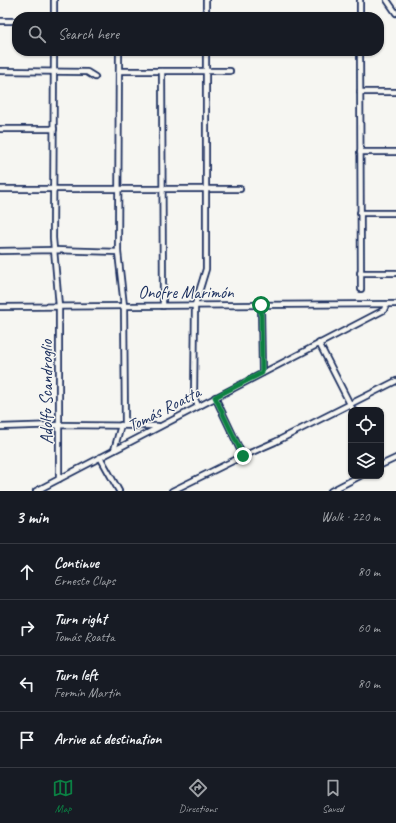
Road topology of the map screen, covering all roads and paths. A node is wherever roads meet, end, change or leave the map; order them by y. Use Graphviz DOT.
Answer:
graph roads {
  1 [pos="54,0"];
  2 [pos="206,0"];
  3 [pos="360,0"];
  4 [pos="388,0"];
  5 [pos="54,12"];
  6 [pos="206,12"];
  7 [pos="360,12"];
  8 [pos="396,13"];
  9 [pos="0,21"];
  10 [pos="12,21"];
  11 [pos="54,56"];
  12 [pos="119,56"];
  13 [pos="206,56"];
  14 [pos="360,56"];
  15 [pos="0,71"];
  16 [pos="53,71"];
  17 [pos="119,71"];
  18 [pos="162,71"];
  19 [pos="207,71"];
  20 [pos="230,71"];
  21 [pos="95,77"];
  22 [pos="360,92"];
  23 [pos="396,92"];
  24 [pos="0,130"];
  25 [pos="54,130"];
  26 [pos="360,152"];
  27 [pos="396,152"];
  28 [pos="0,189"];
  29 [pos="53,189"];
  30 [pos="118,189"];
  31 [pos="163,189"];
  32 [pos="206,189"];
  33 [pos="240,189"];
  34 [pos="360,213"];
  35 [pos="396,213"];
  36 [pos="54,250"];
  37 [pos="0,251"];
  38 [pos="118,252"];
  39 [pos="360,273"];
  40 [pos="396,273"];
  41 [pos="361,289"];
  42 [pos="396,304"];
  43 [pos="261,305"];
  44 [pos="386,305"];
  45 [pos="59,306"];
  46 [pos="124,306"];
  47 [pos="163,306"];
  48 [pos="195,306"];
  49 [pos="0,307"];
  50 [pos="319,343"];
  51 [pos="262,373"];
  52 [pos="396,381"];
  53 [pos="215,397"];
  54 [pos="350,404"];
  55 [pos="198,406"];
  56 [pos="352,407"];
  57 [pos="58,425"];
  58 [pos="123,425"];
  59 [pos="160,426"];
  60 [pos="0,427"];
  61 [pos="114,450"];
  62 [pos="243,456"];
  63 [pos="100,457"];
  64 [pos="396,458"];
  65 [pos="384,463"];
  66 [pos="59,478"];
  67 [pos="354,479"];
  68 [pos="36,491"];
  69 [pos="119,491"];
  70 [pos="172,491"];
  71 [pos="331,491"];
  1 -- 5 [label="street"];
  2 -- 6 [label="street"];
  3 -- 7 [label="street"];
  4 -- 8 [label="street"];
  9 -- 10 [label="street"];
  11 -- 16 [label="street, Adolfo Scandroglio"];
  12 -- 17 [label="street"];
  13 -- 19 [label="street"];
  14 -- 22 [label="street"];
  15 -- 16 [label="street"];
  16 -- 21 [label="street"];
  16 -- 25 [label="street, Adolfo Scandroglio"];
  17 -- 18 [label="street"];
  17 -- 30 [label="street"];
  18 -- 19 [label="street"];
  18 -- 31 [label="street"];
  19 -- 20 [label="street"];
  19 -- 32 [label="street"];
  22 -- 23 [label="street"];
  22 -- 26 [label="street"];
  24 -- 25 [label="street"];
  25 -- 29 [label="street, Adolfo Scandroglio"];
  26 -- 27 [label="street"];
  26 -- 34 [label="street"];
  28 -- 29 [label="street"];
  29 -- 30 [label="street"];
  29 -- 36 [label="street, Adolfo Scandroglio"];
  30 -- 31 [label="street"];
  30 -- 38 [label="street"];
  31 -- 32 [label="street"];
  31 -- 47 [label="street"];
  32 -- 33 [label="street"];
  32 -- 48 [label="street"];
  34 -- 35 [label="street"];
  34 -- 39 [label="street"];
  36 -- 37 [label="street"];
  36 -- 38 [label="street"];
  36 -- 45 [label="street, Adolfo Scandroglio"];
  38 -- 46 [label="street"];
  39 -- 40 [label="street"];
  39 -- 41 [label="street"];
  42 -- 44 [label="street, Onofre Marimón"];
  43 -- 44 [label="street, Onofre Marimón"];
  43 -- 48 [label="street, Onofre Marimón"];
  43 -- 51 [label="street"];
  44 -- 50 [label="street, Tomás Roatta"];
  45 -- 46 [label="street, Onofre Marimón"];
  45 -- 49 [label="street, Onofre Marimón"];
  45 -- 57 [label="street, Adolfo Scandroglio"];
  46 -- 47 [label="street, Onofre Marimón"];
  46 -- 58 [label="street"];
  47 -- 48 [label="street, Onofre Marimón"];
  48 -- 55 [label="street"];
  50 -- 51 [label="street, Tomás Roatta"];
  50 -- 54 [label="street"];
  51 -- 53 [label="street, Tomás Roatta"];
  52 -- 54 [label="street"];
  53 -- 55 [label="street, Tomás Roatta"];
  53 -- 62 [label="street"];
  54 -- 56 [label="street"];
  54 -- 62 [label="street"];
  55 -- 59 [label="street, Tomás Roatta"];
  57 -- 58 [label="street"];
  57 -- 60 [label="street"];
  57 -- 66 [label="street, Adolfo Scandroglio"];
  58 -- 59 [label="street"];
  58 -- 61 [label="street"];
  59 -- 61 [label="street, Tomás Roatta"];
  61 -- 63 [label="street, Tomás Roatta"];
  62 -- 70 [label="street"];
  63 -- 66 [label="street, Tomás Roatta"];
  63 -- 69 [label="street"];
  64 -- 65 [label="street"];
  66 -- 68 [label="street, Tomás Roatta"];
  67 -- 71 [label="street"];
}
